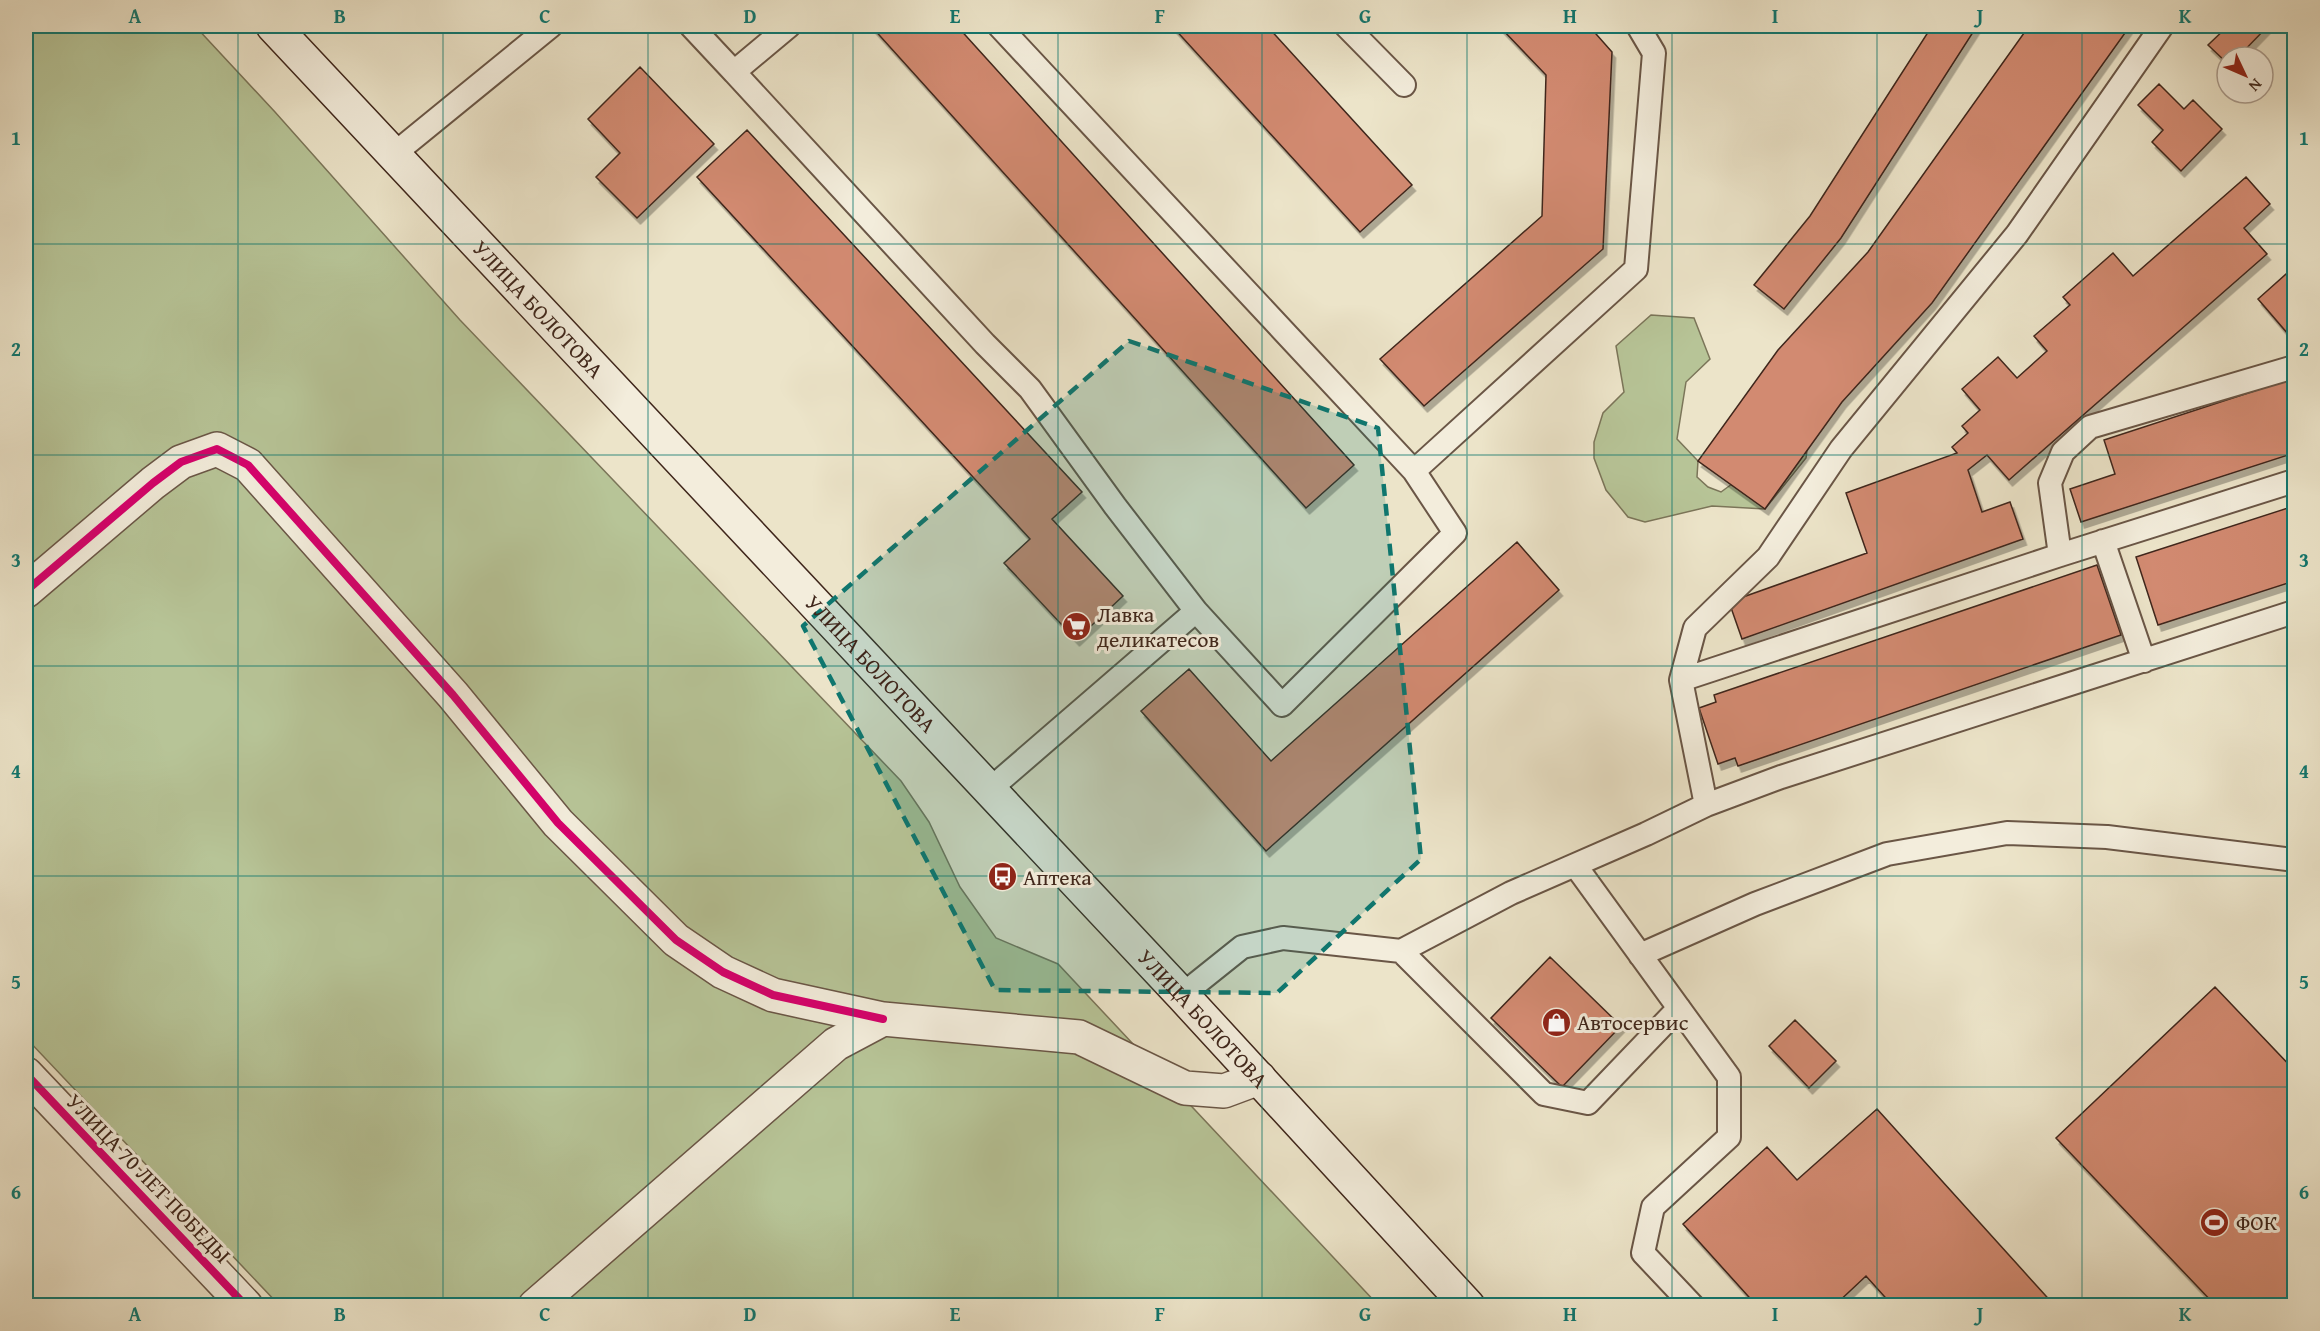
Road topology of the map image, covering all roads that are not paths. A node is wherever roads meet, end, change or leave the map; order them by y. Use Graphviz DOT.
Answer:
graph roads {
  1 [pos="273,26"];
  2 [pos="551,26"];
  3 [pos="691,26"];
  4 [pos="789,26"];
  5 [pos="999,26"];
  6 [pos="1346,26"];
  7 [pos="1638,26"];
  8 [pos="2162,26"];
  9 [pos="734,72"];
  10 [pos="1404,85"];
  11 [pos="394,154"];
  12 [pos="2295,367"];
  13 [pos="1414,471"];
  14 [pos="2295,481"];
  15 [pos="2103,541"];
  16 [pos="2060,555"];
  17 [pos="26,591"];
  18 [pos="1196,611"];
  19 [pos="2295,612"];
  20 [pos="2144,661"];
  21 [pos="1681,680"];
  22 [pos="989,790"];
  23 [pos="1706,805"];
  24 [pos="2295,860"];
  25 [pos="1575,865"];
  26 [pos="1401,951"];
  27 [pos="1640,955"];
  28 [pos="1182,995"];
  29 [pos="1679,1008"];
  30 [pos="884,1019"];
  31 [pos="26,1074"];
  32 [pos="1259,1078"];
  33 [pos="246,1305"];
  34 [pos="536,1305"];
  35 [pos="1468,1305"];
  36 [pos="1693,1305"];
  1 -- 11 [label="street, УЛИЦА БОЛОТОВА"];
  2 -- 11 [label="lane"];
  3 -- 9 [label="lane"];
  4 -- 9 [label="lane"];
  5 -- 13 [label="lane"];
  6 -- 10 [label="lane"];
  7 -- 13 [label="lane"];
  8 -- 21 [label="lane"];
  9 -- 18 [label="lane"];
  11 -- 22 [label="street, УЛИЦА БОЛОТОВА"];
  12 -- 16 [label="lane"];
  13 -- 18 [label="lane"];
  14 -- 15 [label="lane"];
  15 -- 16 [label="lane"];
  15 -- 20 [label="lane"];
  16 -- 21 [label="lane"];
  17 -- 30 [label="street"];
  18 -- 22 [label="lane"];
  19 -- 20 [label="lane"];
  20 -- 23 [label="lane"];
  21 -- 23 [label="lane"];
  22 -- 28 [label="street, УЛИЦА БОЛОТОВА"];
  23 -- 25 [label="lane"];
  24 -- 27 [label="lane"];
  25 -- 26 [label="lane"];
  25 -- 27 [label="lane"];
  26 -- 28 [label="lane"];
  26 -- 29 [label="lane"];
  27 -- 29 [label="lane"];
  28 -- 32 [label="street, УЛИЦА БОЛОТОВА"];
  29 -- 36 [label="lane"];
  30 -- 32 [label="street"];
  30 -- 34 [label="street"];
  31 -- 33 [label="street, УЛИЦА 70 ЛЕТ ПОБЕДЫ"];
  32 -- 35 [label="street, УЛИЦА БОЛОТОВА"];
}
